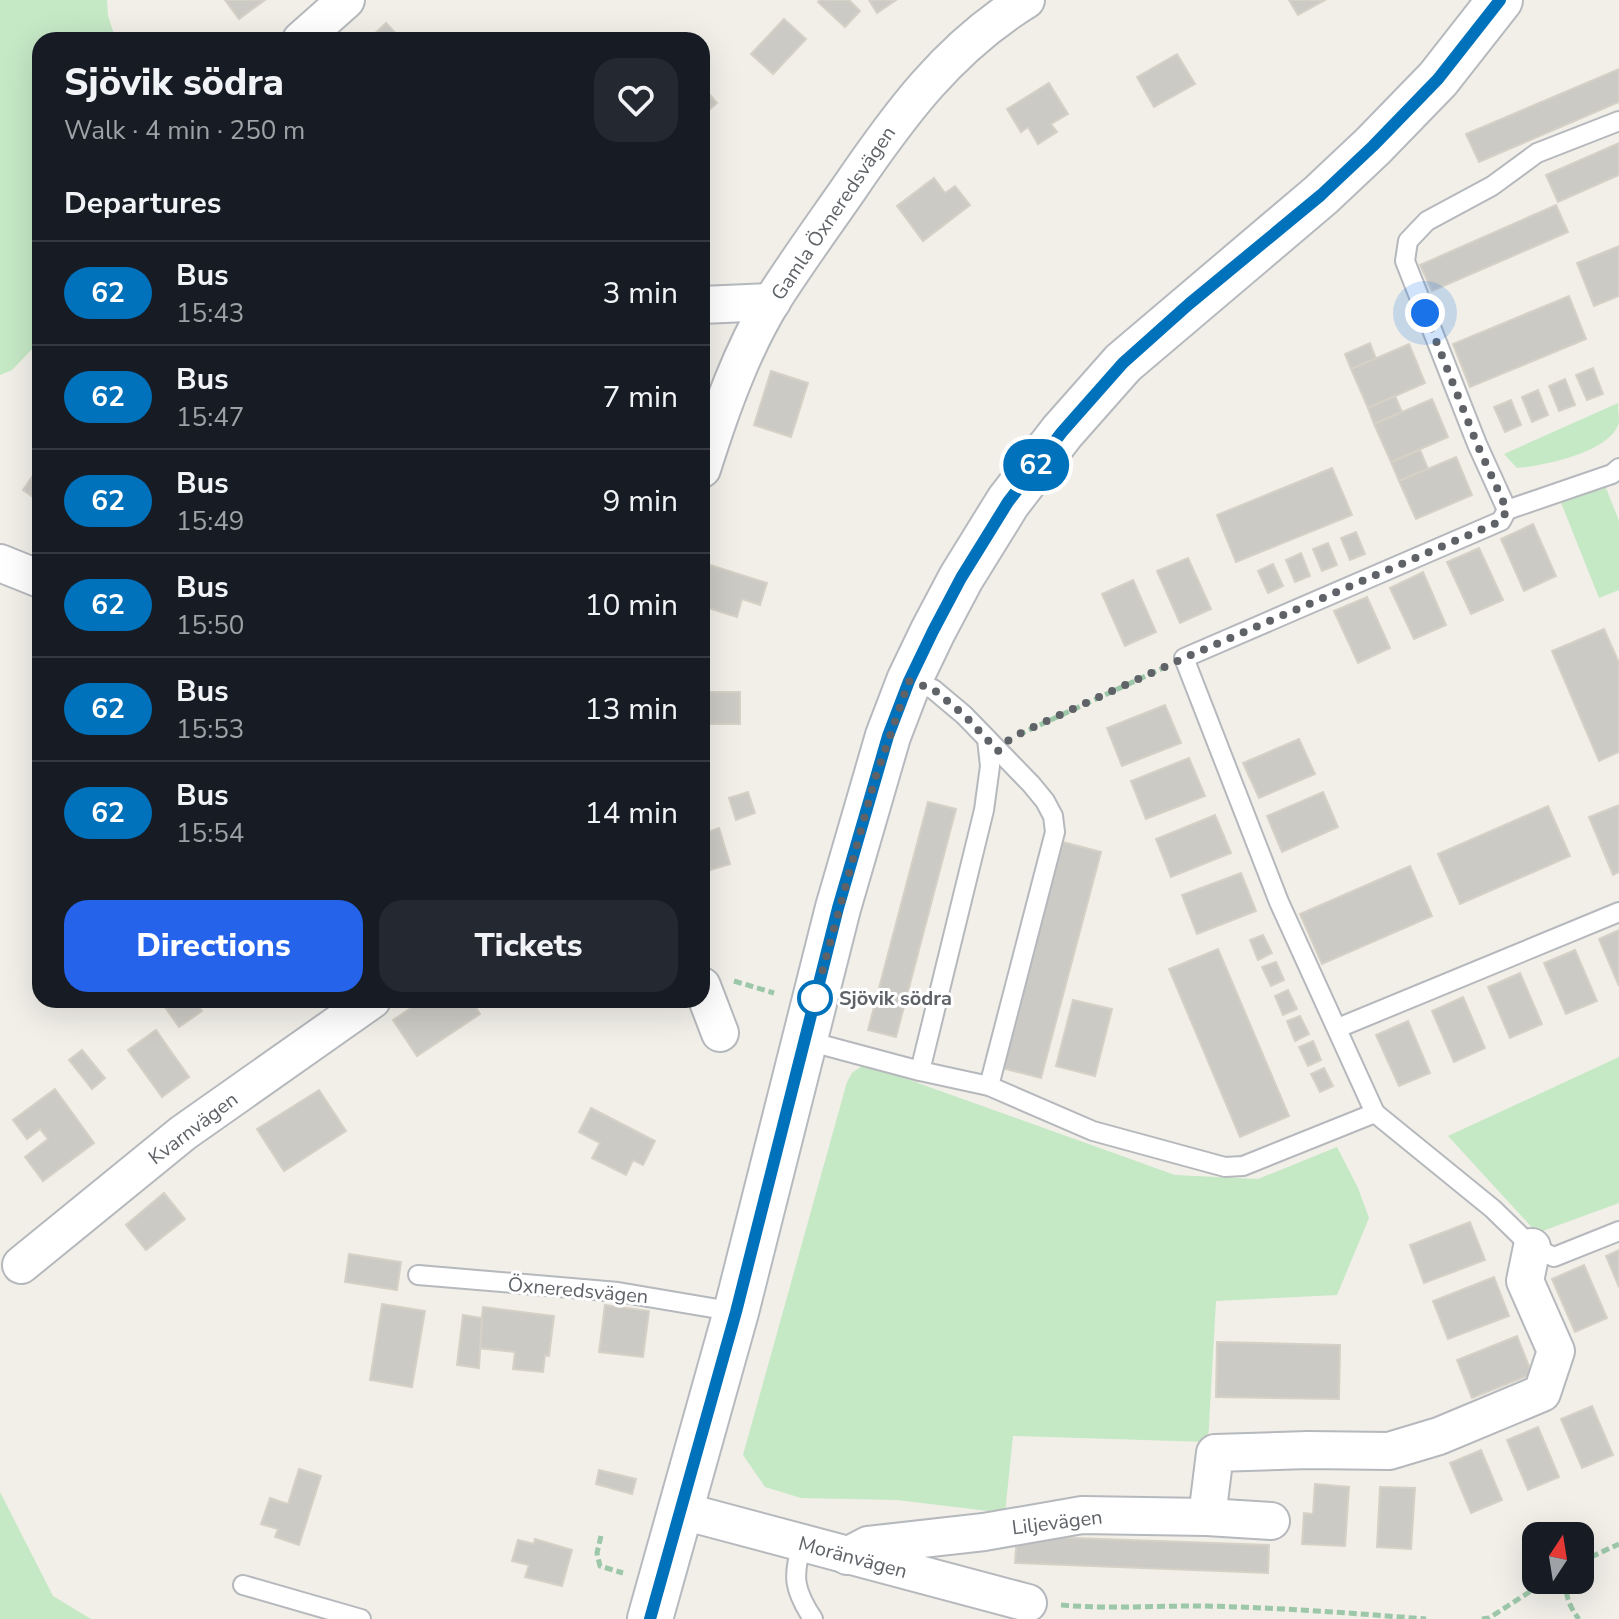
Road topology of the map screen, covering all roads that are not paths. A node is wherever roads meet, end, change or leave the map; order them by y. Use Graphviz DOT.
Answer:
graph roads {
  1 [pos="346,0"];
  2 [pos="1026,0"];
  3 [pos="1500,0"];
  4 [pos="310,32"];
  5 [pos="1619,121"];
  6 [pos="772,302"];
  7 [pos="710,305"];
  8 [pos="710,448"];
  9 [pos="1617,477"];
  10 [pos="1507,510"];
  11 [pos="0,563"];
  12 [pos="32,576"];
  13 [pos="909,681"];
  14 [pos="993,745"];
  15 [pos="1619,912"];
  16 [pos="710,1007"];
  17 [pos="361,1008"];
  18 [pos="1338,1028"];
  19 [pos="720,1033"];
  20 [pos="804,1040"];
  21 [pos="920,1071"];
  22 [pos="989,1086"];
  23 [pos="1375,1113"];
  24 [pos="1619,1231"];
  25 [pos="1532,1247"];
  26 [pos="21,1265"];
  27 [pos="418,1275"];
  28 [pos="736,1312"];
  29 [pos="679,1510"];
  30 [pos="1207,1517"];
  31 [pos="1271,1521"];
  32 [pos="802,1544"];
  33 [pos="847,1556"];
  34 [pos="243,1585"];
  35 [pos="1028,1603"];
  36 [pos="361,1619"];
  37 [pos="650,1619"];
  38 [pos="813,1619"];
  1 -- 4 [label="street"];
  2 -- 6 [label="street, Gamla Öxneredsvägen"];
  3 -- 13 [label="street"];
  5 -- 10 [label="lane"];
  6 -- 7 [label="street"];
  6 -- 8 [label="street, Gamla Öxneredsvägen"];
  9 -- 10 [label="lane"];
  10 -- 18 [label="lane"];
  11 -- 12 [label="street"];
  13 -- 14 [label="lane"];
  13 -- 20 [label="street"];
  14 -- 21 [label="lane"];
  14 -- 22 [label="lane"];
  15 -- 18 [label="lane"];
  16 -- 19 [label="street"];
  17 -- 26 [label="street, Kvarnvägen"];
  18 -- 23 [label="lane"];
  20 -- 21 [label="lane"];
  20 -- 28 [label="street"];
  21 -- 22 [label="lane"];
  22 -- 23 [label="lane"];
  23 -- 25 [label="lane"];
  24 -- 25 [label="lane"];
  25 -- 30 [label="street"];
  27 -- 28 [label="lane, Öxneredsvägen"];
  28 -- 29 [label="street"];
  29 -- 32 [label="street, Moränvägen"];
  29 -- 37 [label="street"];
  30 -- 31 [label="street, Liljevägen"];
  30 -- 33 [label="street, Liljevägen"];
  32 -- 33 [label="street, Moränvägen"];
  32 -- 38 [label="lane"];
  33 -- 35 [label="street, Moränvägen"];
  34 -- 36 [label="lane"];
}
